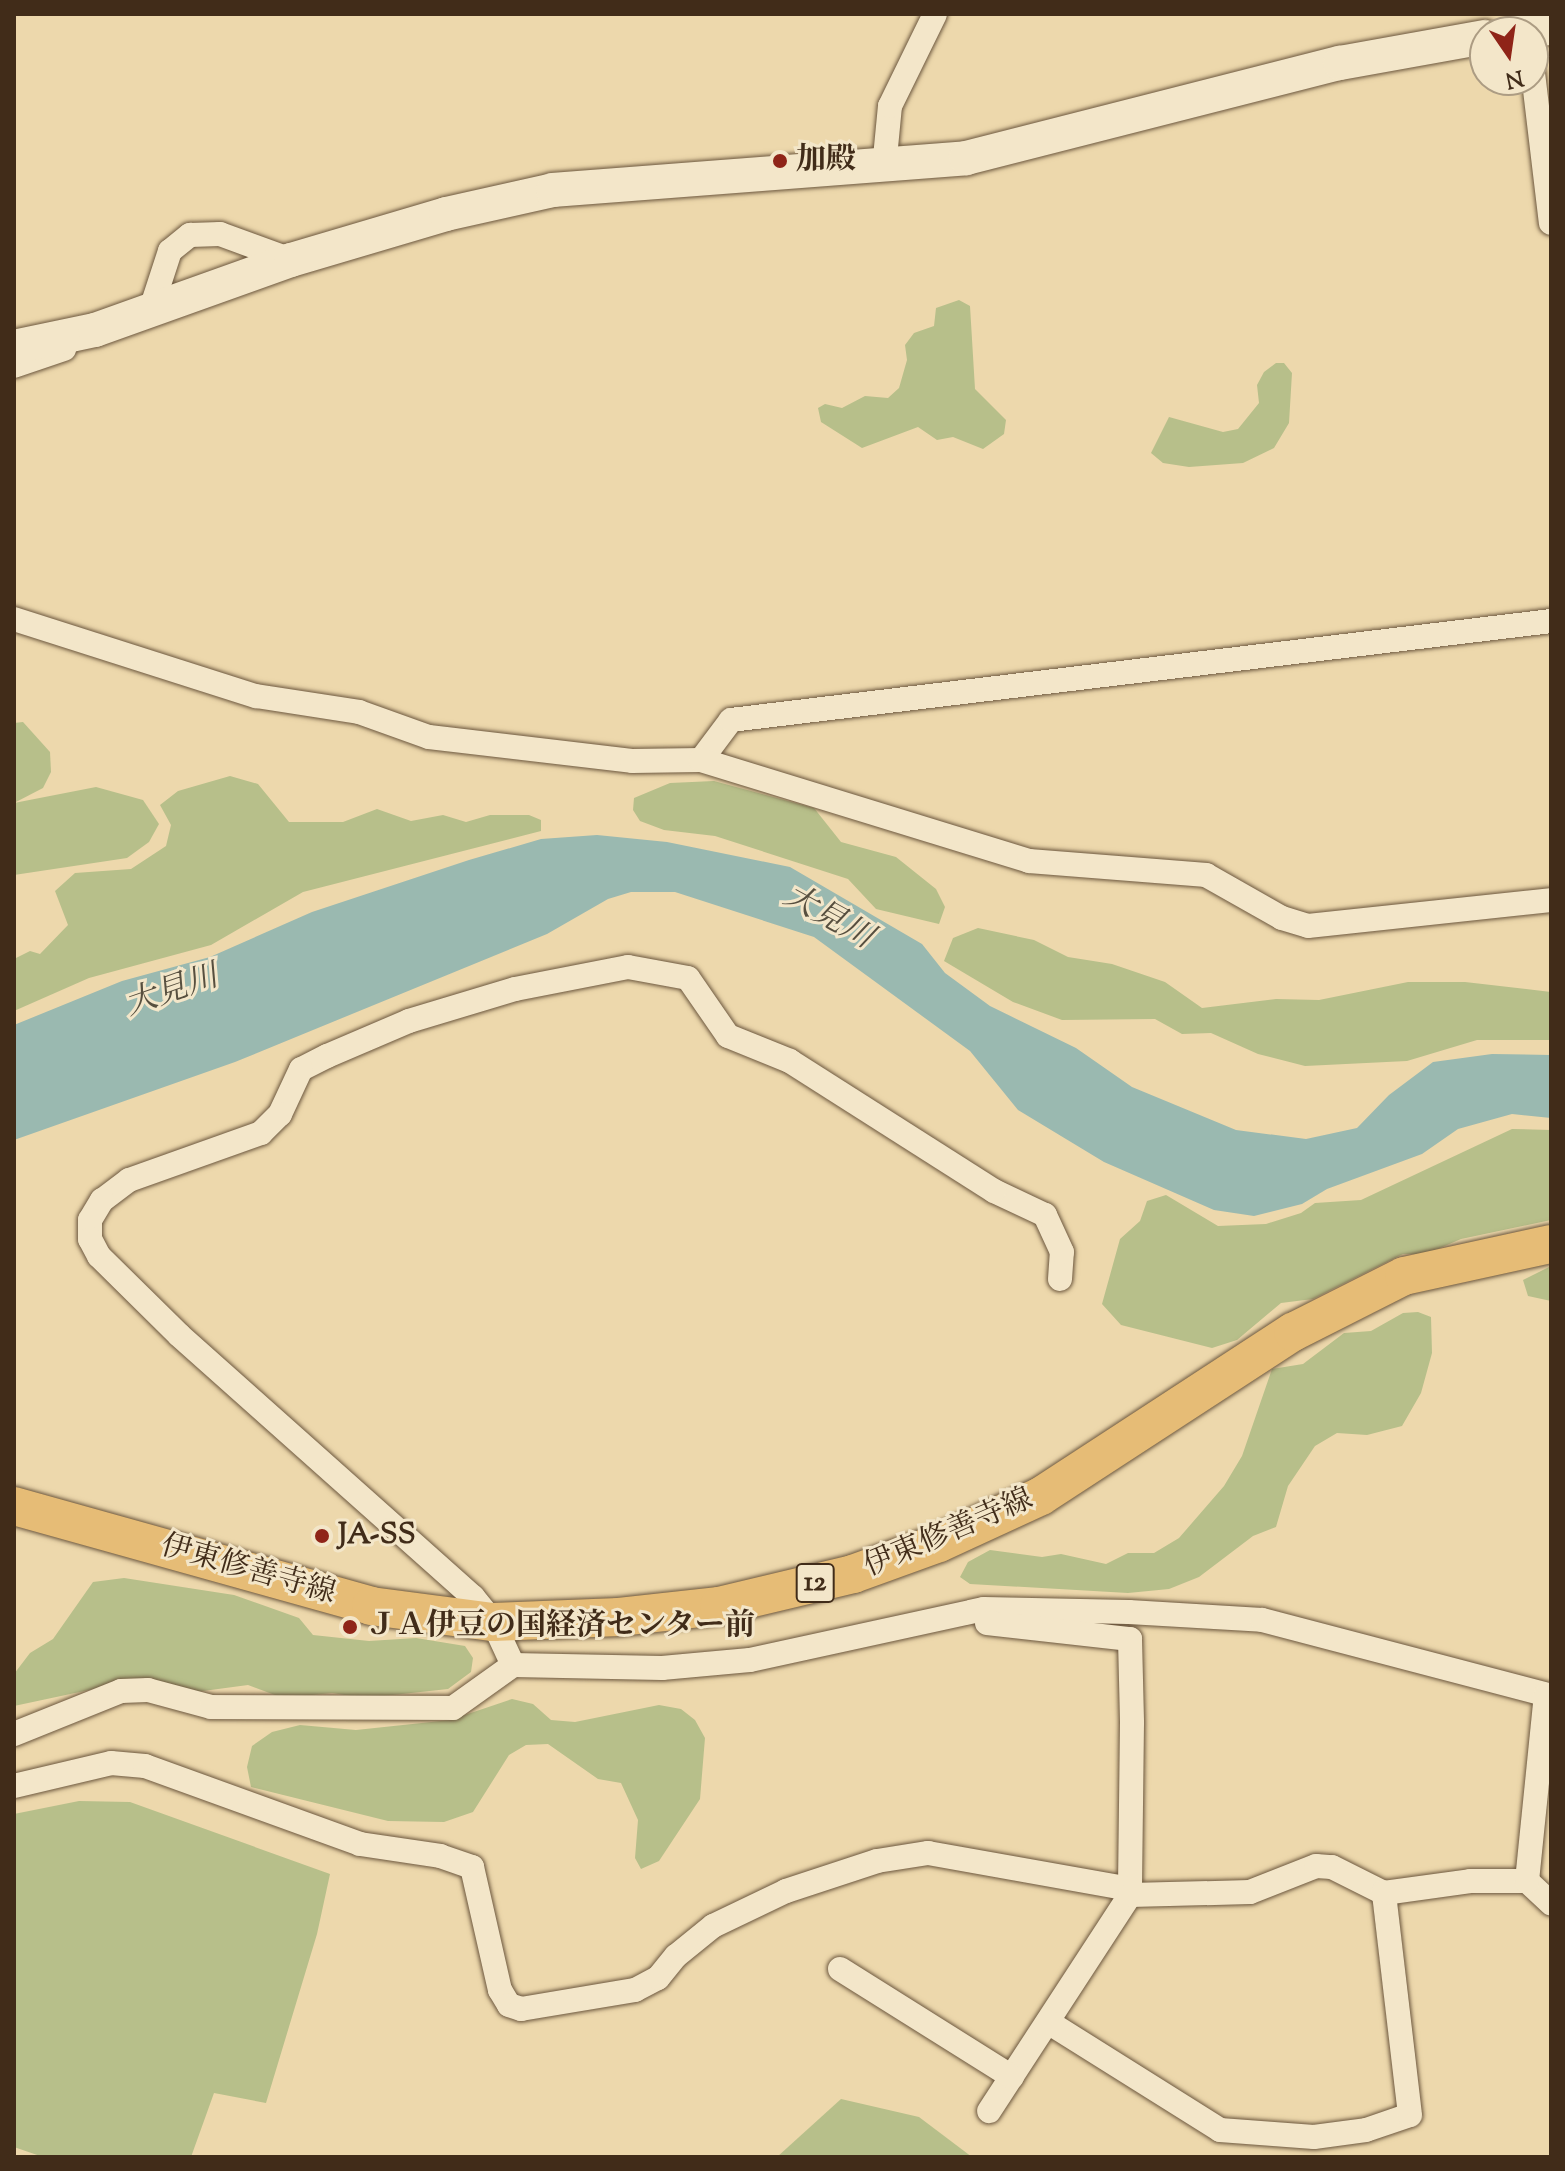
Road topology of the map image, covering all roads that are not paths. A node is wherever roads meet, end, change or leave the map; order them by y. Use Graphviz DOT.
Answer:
graph roads {
  1 [pos="935,14"];
  2 [pos="1469,40"];
  3 [pos="1536,96"];
  4 [pos="884,168"];
  5 [pos="1551,223"];
  6 [pos="291,260"];
  7 [pos="151,309"];
  8 [pos="89,332"];
  9 [pos="14,347"];
  10 [pos="14,366"];
  11 [pos="14,619"];
  12 [pos="1551,621"];
  13 [pos="701,760"];
  14 [pos="1551,900"];
  15 [pos="1551,1244"];
  16 [pos="1060,1279"];
  17 [pos="14,1506"];
  18 [pos="984,1609"];
  19 [pos="493,1622"];
  20 [pos="513,1665"];
  21 [pos="1549,1695"];
  22 [pos="14,1734"];
  23 [pos="14,1786"];
  24 [pos="1527,1881"];
  25 [pos="1131,1892"];
  26 [pos="1384,1893"];
  27 [pos="1551,1903"];
  28 [pos="840,1969"];
  29 [pos="1048,2022"];
  30 [pos="1012,2077"];
  31 [pos="989,2111"];
  1 -- 4 [label="street"];
  2 -- 4 [label="street"];
  3 -- 5 [label="street"];
  4 -- 6 [label="street"];
  6 -- 7 [label="street"];
  6 -- 7 [label="street"];
  7 -- 8 [label="street"];
  8 -- 9 [label="street"];
  8 -- 10 [label="street"];
  11 -- 13 [label="street"];
  12 -- 13 [label="street"];
  13 -- 14 [label="street"];
  15 -- 19 [label="main road, 伊東修善寺線 / 12"];
  16 -- 19 [label="street"];
  17 -- 19 [label="main road, 伊東修善寺線 / 12"];
  18 -- 20 [label="street"];
  18 -- 21 [label="street"];
  18 -- 25 [label="street"];
  19 -- 20 [label="street"];
  20 -- 22 [label="street"];
  21 -- 24 [label="street"];
  23 -- 25 [label="street"];
  24 -- 26 [label="street"];
  24 -- 27 [label="street"];
  25 -- 26 [label="street"];
  25 -- 29 [label="street"];
  26 -- 29 [label="street"];
  28 -- 30 [label="street"];
  29 -- 30 [label="street"];
  30 -- 31 [label="street"];
}
